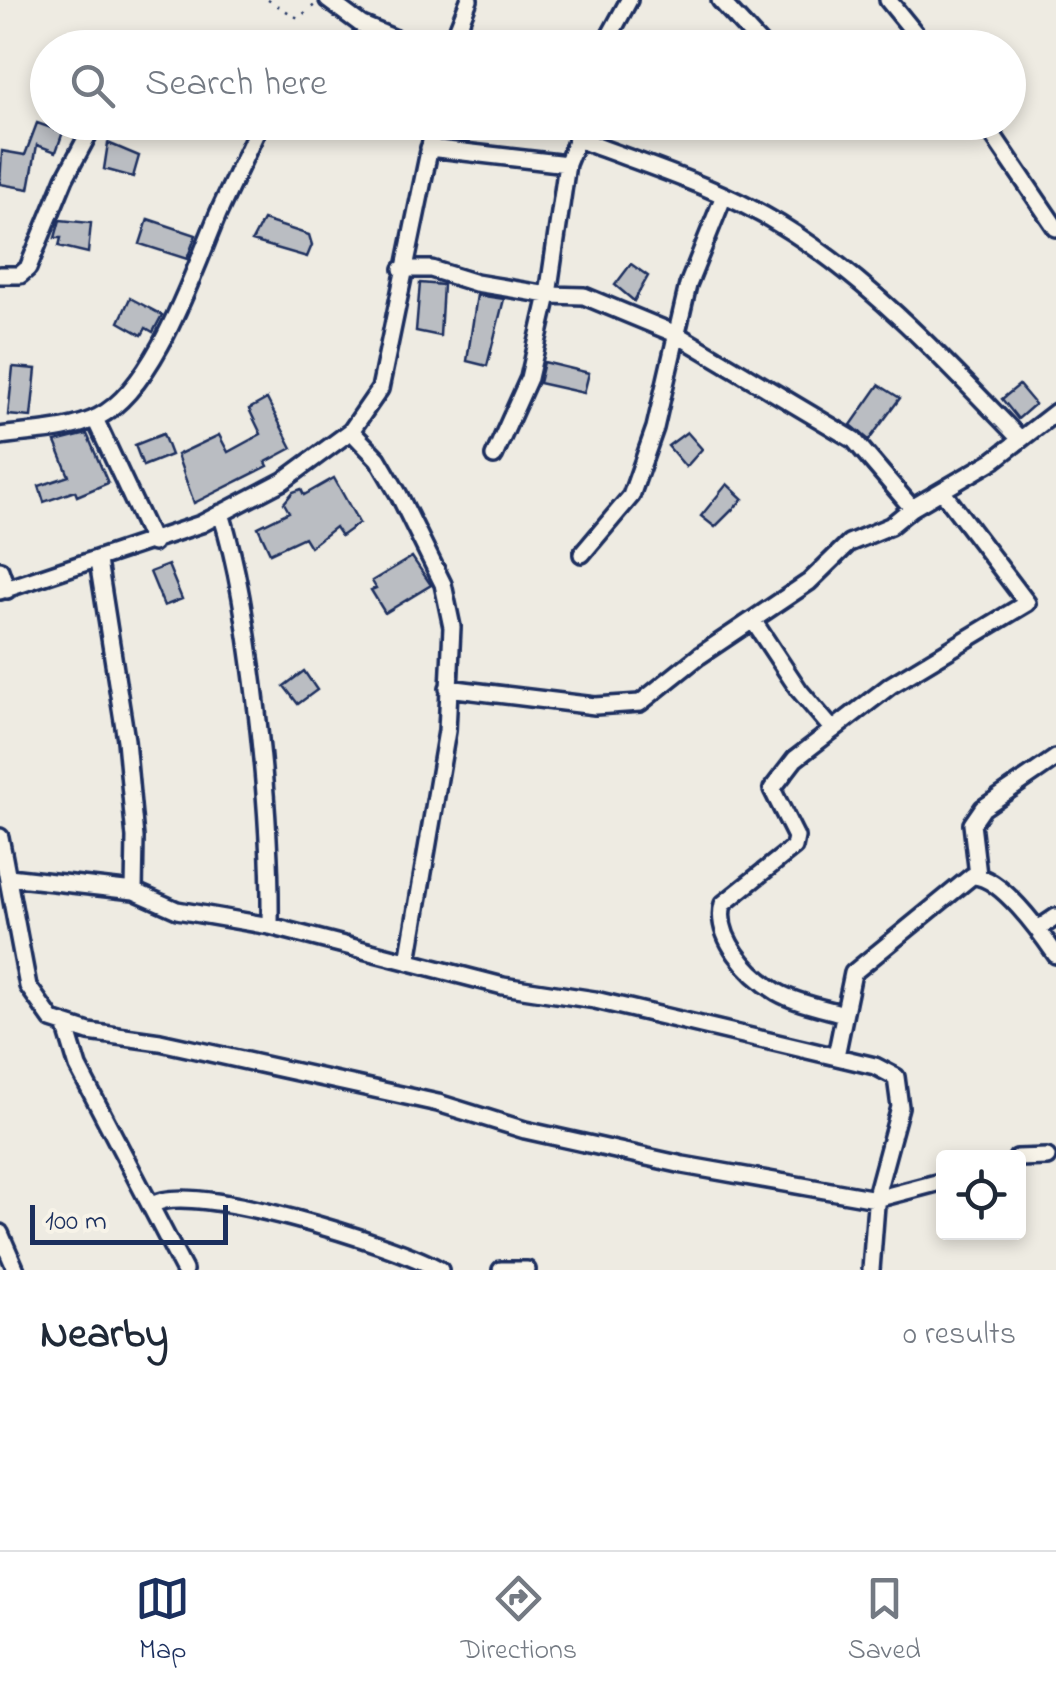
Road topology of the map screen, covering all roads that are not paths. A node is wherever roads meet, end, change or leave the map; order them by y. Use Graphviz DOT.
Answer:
graph roads {
  1 [pos="324,0"];
  2 [pos="469,0"];
  3 [pos="629,0"];
  4 [pos="720,0"];
  5 [pos="888,0"];
  6 [pos="372,30"];
  7 [pos="457,30"];
  8 [pos="613,30"];
  9 [pos="748,30"];
  10 [pos="912,30"];
  11 [pos="85,140"];
  12 [pos="252,140"];
  13 [pos="431,140"];
  14 [pos="580,140"];
  15 [pos="996,140"];
  16 [pos="429,148"];
  17 [pos="566,164"];
  18 [pos="723,198"];
  19 [pos="1056,228"];
  20 [pos="402,270"];
  21 [pos="0,275"];
  22 [pos="548,295"];
  23 [pos="676,334"];
  24 [pos="1054,418"];
  25 [pos="95,419"];
  26 [pos="350,430"];
  27 [pos="0,436"];
  28 [pos="1020,439"];
  29 [pos="494,456"];
  30 [pos="942,491"];
  31 [pos="912,508"];
  32 [pos="221,513"];
  33 [pos="153,543"];
  34 [pos="582,554"];
  35 [pos="98,561"];
  36 [pos="0,570"];
  37 [pos="4,591"];
  38 [pos="754,622"];
  39 [pos="448,688"];
  40 [pos="834,730"];
  41 [pos="1056,758"];
  42 [pos="0,837"];
  43 [pos="978,875"];
  44 [pos="9,877"];
  45 [pos="134,891"];
  46 [pos="1056,917"];
  47 [pos="270,926"];
  48 [pos="1038,929"];
  49 [pos="1056,955"];
  50 [pos="408,960"];
  51 [pos="844,1014"];
  52 [pos="66,1024"];
  53 [pos="836,1056"];
  54 [pos="1047,1157"];
  55 [pos="1026,1158"];
  56 [pos="936,1183"];
  57 [pos="876,1198"];
  58 [pos="153,1205"];
  59 [pos="0,1234"];
  60 [pos="16,1270"];
  61 [pos="184,1270"];
  62 [pos="440,1270"];
  63 [pos="501,1270"];
  64 [pos="527,1270"];
  65 [pos="871,1270"];
  1 -- 6 [label="street"];
  2 -- 7 [label="street"];
  3 -- 8 [label="street"];
  4 -- 9 [label="street"];
  5 -- 10 [label="street"];
  11 -- 21 [label="street"];
  12 -- 25 [label="street"];
  13 -- 16 [label="street"];
  14 -- 17 [label="street"];
  14 -- 18 [label="street"];
  15 -- 19 [label="street"];
  16 -- 17 [label="street"];
  16 -- 20 [label="street"];
  17 -- 22 [label="street"];
  18 -- 23 [label="street"];
  18 -- 28 [label="street"];
  20 -- 22 [label="street"];
  20 -- 26 [label="street"];
  22 -- 23 [label="street"];
  22 -- 29 [label="street"];
  23 -- 31 [label="street"];
  23 -- 34 [label="street"];
  24 -- 28 [label="street"];
  25 -- 27 [label="street"];
  25 -- 33 [label="street"];
  26 -- 32 [label="street"];
  26 -- 39 [label="street"];
  28 -- 30 [label="street"];
  30 -- 31 [label="street"];
  30 -- 40 [label="street"];
  31 -- 38 [label="street"];
  32 -- 33 [label="street"];
  32 -- 47 [label="street"];
  33 -- 35 [label="street"];
  35 -- 37 [label="street"];
  35 -- 45 [label="street"];
  36 -- 37 [label="street"];
  38 -- 39 [label="street"];
  38 -- 40 [label="street"];
  39 -- 50 [label="street"];
  40 -- 51 [label="street"];
  41 -- 43 [label="street"];
  42 -- 44 [label="street"];
  43 -- 48 [label="street"];
  43 -- 51 [label="street"];
  44 -- 45 [label="street"];
  44 -- 52 [label="street"];
  45 -- 47 [label="street"];
  46 -- 48 [label="street"];
  47 -- 50 [label="street"];
  48 -- 49 [label="street"];
  50 -- 53 [label="street"];
  51 -- 53 [label="street"];
  52 -- 57 [label="street"];
  52 -- 58 [label="street"];
  53 -- 57 [label="street"];
  54 -- 55 [label="street"];
  56 -- 57 [label="street"];
  57 -- 65 [label="street"];
  58 -- 61 [label="street"];
  58 -- 62 [label="street"];
  59 -- 60 [label="street"];
  63 -- 64 [label="street"];
}
